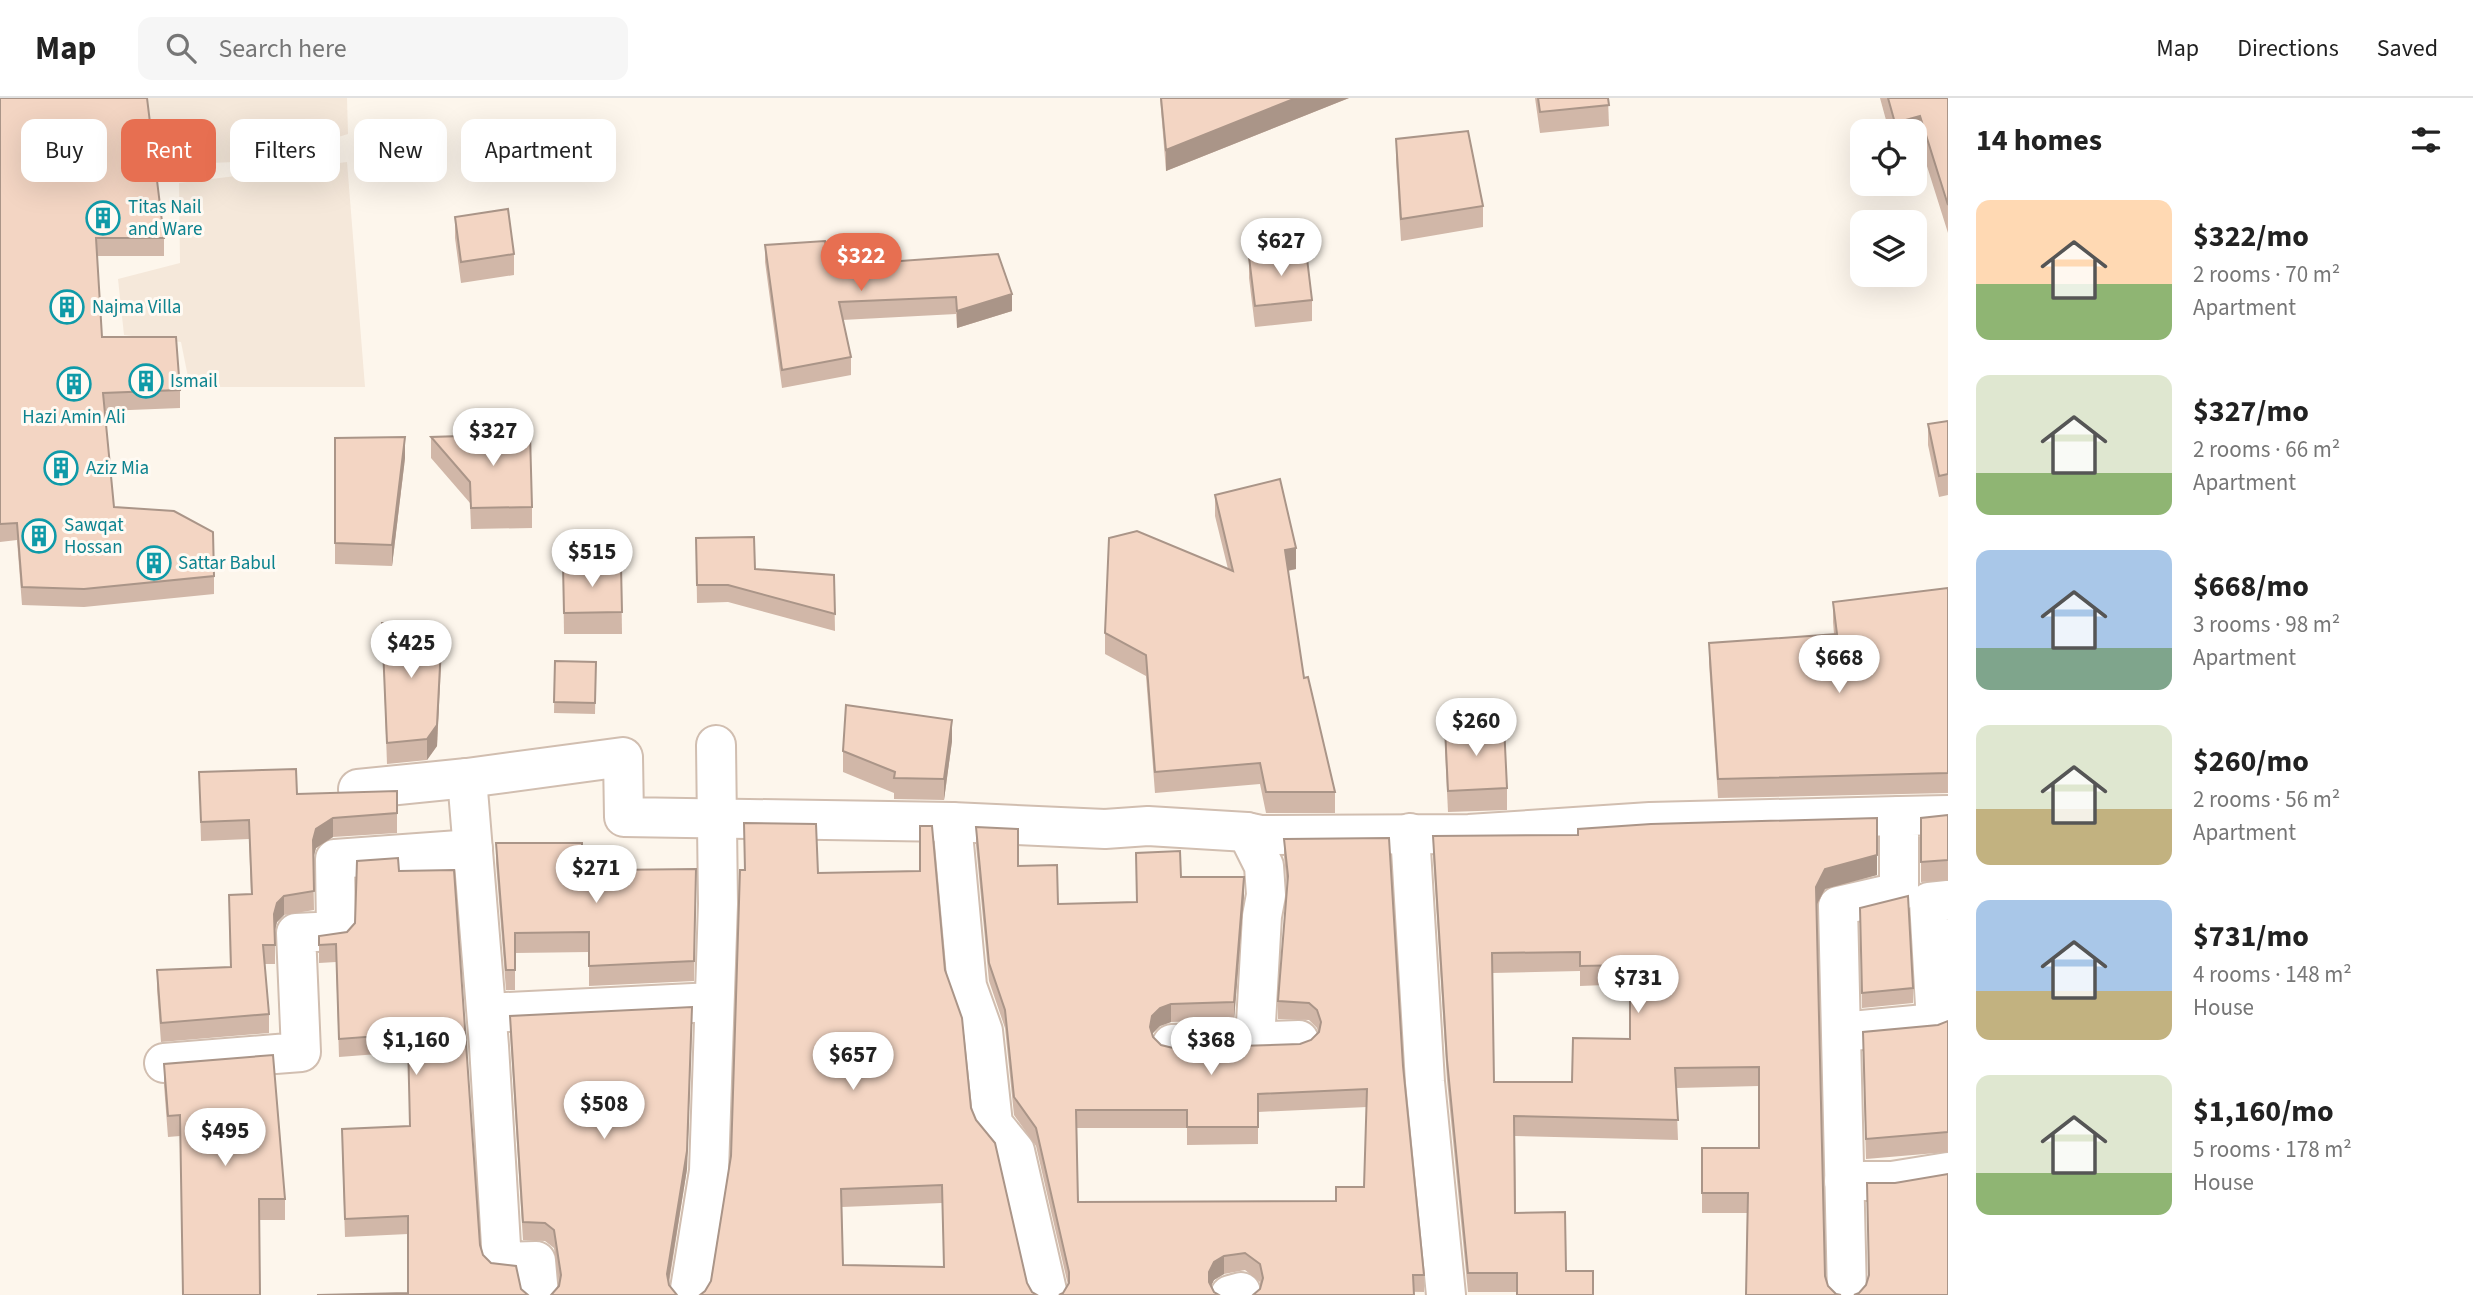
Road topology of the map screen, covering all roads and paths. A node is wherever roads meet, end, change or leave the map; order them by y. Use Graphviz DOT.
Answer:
graph roads {
  1 [pos="716,744"];
  2 [pos="467,778"];
  3 [pos="358,789"];
  4 [pos="1948,815"];
  5 [pos="1899,816"];
  6 [pos="717,819"];
  7 [pos="952,822"];
  8 [pos="1247,832"];
  9 [pos="1410,833"];
  10 [pos="473,849"];
  11 [pos="1948,900"];
  12 [pos="714,1002"];
  13 [pos="486,1013"];
  14 [pos="1841,1032"];
  15 [pos="1299,1040"];
  16 [pos="1255,1041"];
  17 [pos="1172,1044"];
  18 [pos="164,1063"];
  19 [pos="1948,1172"];
  20 [pos="1844,1181"];
  21 [pos="539,1295"];
  22 [pos="689,1295"];
  23 [pos="1048,1295"];
  24 [pos="1230,1295"];
  25 [pos="1241,1295"];
  26 [pos="1446,1295"];
  27 [pos="1847,1295"];
  1 -- 6 [label="street"];
  2 -- 3 [label="street"];
  2 -- 6 [label="street"];
  2 -- 10 [label="street"];
  4 -- 5 [label="street"];
  5 -- 9 [label="street"];
  5 -- 14 [label="street"];
  6 -- 7 [label="street"];
  6 -- 12 [label="street"];
  7 -- 8 [label="street"];
  7 -- 23 [label="street"];
  8 -- 9 [label="street"];
  8 -- 16 [label="street"];
  9 -- 26 [label="street"];
  10 -- 13 [label="street"];
  10 -- 18 [label="street"];
  11 -- 14 [label="street"];
  12 -- 13 [label="street"];
  12 -- 22 [label="street"];
  13 -- 21 [label="street"];
  14 -- 20 [label="street"];
  15 -- 16 [label="street"];
  16 -- 17 [label="street"];
  19 -- 20 [label="street"];
  20 -- 27 [label="street"];
  24 -- 25 [label="street"];
}
